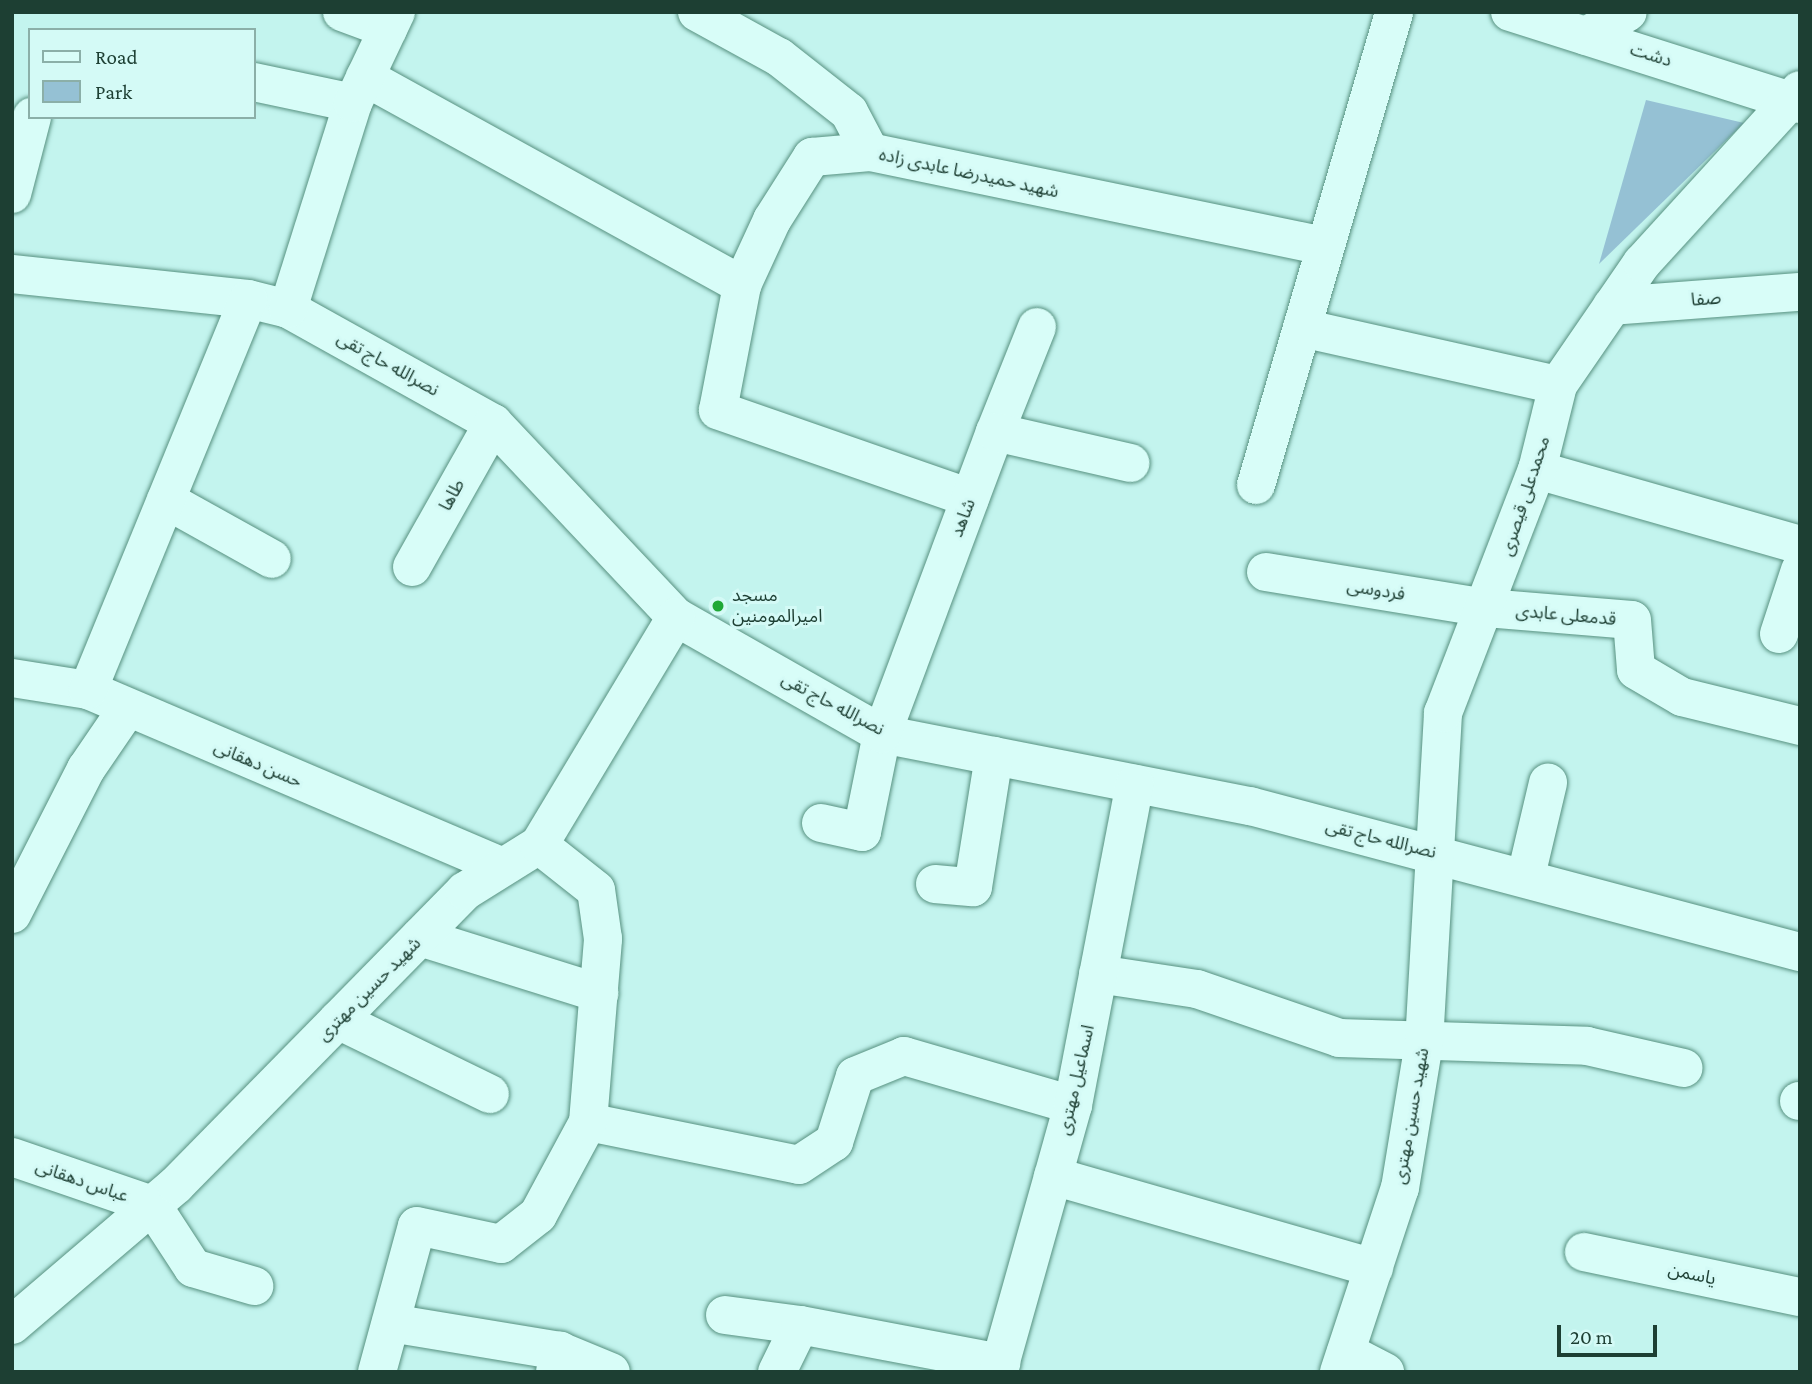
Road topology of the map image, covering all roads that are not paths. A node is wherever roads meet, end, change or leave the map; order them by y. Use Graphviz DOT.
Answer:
graph roads {
  1 [pos="342,12"];
  2 [pos="697,12"];
  3 [pos="1394,12"];
  4 [pos="1510,12"];
  5 [pos="1628,12"];
  6 [pos="392,20"];
  7 [pos="1586,36"];
  8 [pos="256,82"];
  9 [pos="359,90"];
  10 [pos="1797,97"];
  11 [pos="31,119"];
  12 [pos="870,152"];
  13 [pos="12,194"];
  14 [pos="1325,246"];
  15 [pos="12,274"];
  16 [pos="742,285"];
  17 [pos="1800,292"];
  18 [pos="248,299"];
  19 [pos="1612,306"];
  20 [pos="288,309"];
  21 [pos="1037,327"];
  22 [pos="1302,328"];
  23 [pos="1558,385"];
  24 [pos="493,423"];
  25 [pos="995,432"];
  26 [pos="1130,463"];
  27 [pos="1537,470"];
  28 [pos="1255,485"];
  29 [pos="970,498"];
  30 [pos="166,500"];
  31 [pos="1800,545"];
  32 [pos="272,558"];
  33 [pos="412,568"];
  34 [pos="1800,570"];
  35 [pos="1266,572"];
  36 [pos="1486,608"];
  37 [pos="676,617"];
  38 [pos="1779,634"];
  39 [pos="12,678"];
  40 [pos="88,690"];
  41 [pos="127,709"];
  42 [pos="1800,726"];
  43 [pos="882,734"];
  44 [pos="994,756"];
  45 [pos="1548,783"];
  46 [pos="1135,784"];
  47 [pos="821,823"];
  48 [pos="539,845"];
  49 [pos="1430,852"];
  50 [pos="500,866"];
  51 [pos="1526,876"];
  52 [pos="935,884"];
  53 [pos="12,914"];
  54 [pos="420,937"];
  55 [pos="1800,952"];
  56 [pos="1098,974"];
  57 [pos="599,993"];
  58 [pos="338,1020"];
  59 [pos="1424,1043"];
  60 [pos="1684,1068"];
  61 [pos="491,1094"];
  62 [pos="1073,1105"];
  63 [pos="588,1122"];
  64 [pos="12,1157"];
  65 [pos="1053,1176"];
  66 [pos="152,1205"];
  67 [pos="1584,1252"];
  68 [pos="1374,1268"];
  69 [pos="254,1286"];
  70 [pos="1800,1297"];
  71 [pos="725,1315"];
  72 [pos="391,1323"];
  73 [pos="12,1325"];
  74 [pos="800,1325"];
  75 [pos="557,1361"];
  76 [pos="1343,1362"];
  77 [pos="999,1367"];
  78 [pos="377,1372"];
  79 [pos="611,1372"];
  80 [pos="777,1372"];
  81 [pos="1385,1372"];
  1 -- 6 [label="street"];
  2 -- 12 [label="street"];
  3 -- 14 [label="street"];
  4 -- 7 [label="street, دشت"];
  5 -- 7 [label="street"];
  6 -- 9 [label="street"];
  7 -- 10 [label="street, دشت"];
  8 -- 9 [label="street"];
  9 -- 16 [label="street"];
  9 -- 20 [label="street"];
  10 -- 19 [label="street, محمدعلی قیصری"];
  11 -- 13 [label="street"];
  12 -- 14 [label="street, شهید حمیدرضا عابدی زاده"];
  12 -- 16 [label="street, شهید حمیدرضا عابدی زاده"];
  14 -- 22 [label="street"];
  15 -- 18 [label="street, نصرالله حاج تقی"];
  16 -- 29 [label="street, شهید حمیدرضا عابدی زاده"];
  17 -- 19 [label="street, صفا"];
  18 -- 20 [label="street, نصرالله حاج تقی"];
  18 -- 30 [label="street"];
  19 -- 23 [label="street, محمدعلی قیصری"];
  20 -- 24 [label="street, نصرالله حاج تقی"];
  21 -- 25 [label="street, شاهد"];
  22 -- 23 [label="street"];
  22 -- 28 [label="street"];
  23 -- 27 [label="street, محمدعلی قیصری"];
  24 -- 33 [label="street, طاها"];
  24 -- 37 [label="street, نصرالله حاج تقی"];
  25 -- 26 [label="street"];
  25 -- 29 [label="street, شاهد"];
  27 -- 31 [label="street"];
  27 -- 36 [label="street, محمدعلی قیصری"];
  29 -- 43 [label="street, شاهد"];
  30 -- 32 [label="street"];
  30 -- 40 [label="street"];
  34 -- 38 [label="street"];
  35 -- 36 [label="street, فردوسی"];
  36 -- 42 [label="street, قدمعلی عابدی"];
  36 -- 49 [label="street, محمدعلی قیصری"];
  37 -- 43 [label="street, نصرالله حاج تقی"];
  37 -- 48 [label="street"];
  39 -- 40 [label="street, حسن دهقانی"];
  40 -- 41 [label="street, حسن دهقانی"];
  41 -- 50 [label="street, حسن دهقانی"];
  41 -- 53 [label="street"];
  43 -- 44 [label="street, نصرالله حاج تقی"];
  43 -- 47 [label="street, شاهد"];
  44 -- 46 [label="street, نصرالله حاج تقی"];
  44 -- 52 [label="street"];
  45 -- 51 [label="street"];
  46 -- 49 [label="street, نصرالله حاج تقی"];
  46 -- 56 [label="street, اسماعیل مهتری"];
  48 -- 50 [label="street, شهید حسین مهتری"];
  48 -- 57 [label="street"];
  49 -- 51 [label="street, نصرالله حاج تقی"];
  49 -- 59 [label="street, شهید حسین مهتری"];
  50 -- 54 [label="street, شهید حسین مهتری"];
  51 -- 55 [label="street, نصرالله حاج تقی"];
  54 -- 57 [label="street"];
  54 -- 58 [label="street, شهید حسین مهتری"];
  56 -- 59 [label="street"];
  56 -- 62 [label="street, اسماعیل مهتری"];
  57 -- 63 [label="street"];
  58 -- 61 [label="street"];
  58 -- 66 [label="street, شهید حسین مهتری"];
  59 -- 60 [label="street"];
  59 -- 68 [label="street, شهید حسین مهتری"];
  62 -- 63 [label="street"];
  62 -- 65 [label="street, اسماعیل مهتری"];
  63 -- 72 [label="street"];
  64 -- 66 [label="street, عباس دهقانی"];
  65 -- 68 [label="street"];
  65 -- 77 [label="street, اسماعیل مهتری"];
  66 -- 69 [label="street"];
  66 -- 73 [label="street, شهید حسین مهتری"];
  67 -- 70 [label="street, یاسمن"];
  68 -- 76 [label="street, شهید حسین مهتری"];
  71 -- 74 [label="street"];
  72 -- 75 [label="street"];
  72 -- 78 [label="street"];
  74 -- 77 [label="street"];
  74 -- 80 [label="street"];
  75 -- 79 [label="street"];
  76 -- 81 [label="street"];
}
